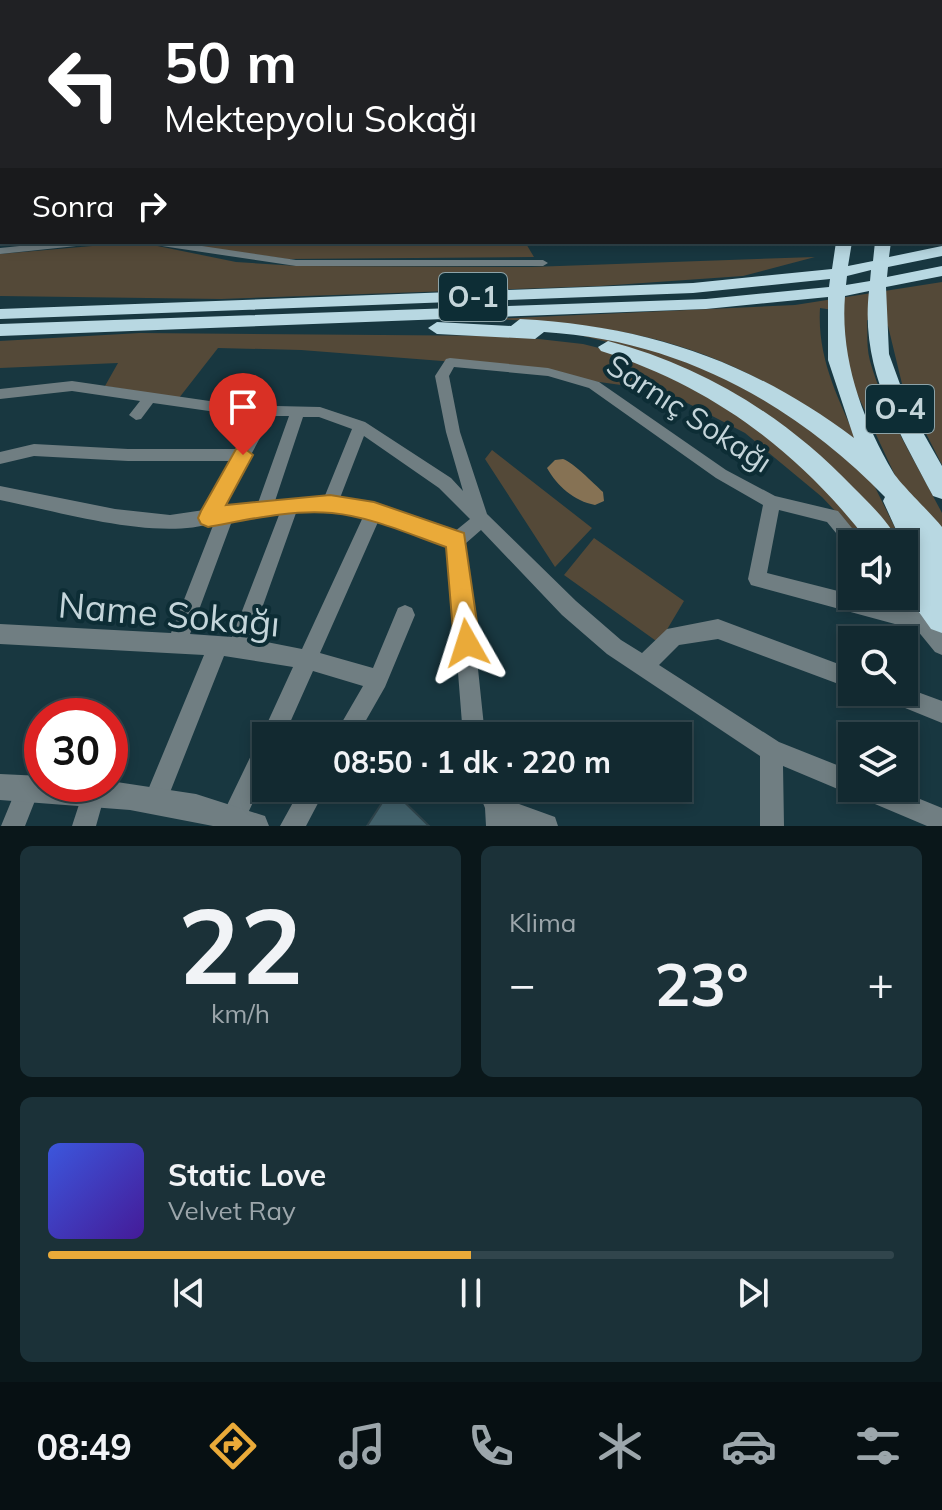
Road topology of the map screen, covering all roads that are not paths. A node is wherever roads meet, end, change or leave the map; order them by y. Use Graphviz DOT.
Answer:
graph roads {
  1 [pos="67,244"];
  2 [pos="168,244"];
  3 [pos="845,244"];
  4 [pos="883,244"];
  5 [pos="0,251"];
  6 [pos="942,251"];
  7 [pos="543,263"];
  8 [pos="942,271"];
  9 [pos="693,288"];
  10 [pos="0,300"];
  11 [pos="218,305"];
  12 [pos="0,314"];
  13 [pos="150,324"];
  14 [pos="408,327"];
  15 [pos="0,330"];
  16 [pos="0,394"];
  17 [pos="150,397"];
  18 [pos="298,411"];
  19 [pos="267,412"];
  20 [pos="136,415"];
  21 [pos="360,426"];
  22 [pos="243,455"];
  23 [pos="0,458"];
  24 [pos="942,489"];
  25 [pos="0,493"];
  26 [pos="772,502"];
  27 [pos="330,504"];
  28 [pos="290,506"];
  29 [pos="264,508"];
  30 [pos="374,512"];
  31 [pos="217,516"];
  32 [pos="480,521"];
  33 [pos="844,530"];
  34 [pos="875,530"];
  35 [pos="456,541"];
  36 [pos="942,547"];
  37 [pos="942,586"];
  38 [pos="918,593"];
  39 [pos="405,615"];
  40 [pos="933,620"];
  41 [pos="0,634"];
  42 [pos="176,645"];
  43 [pos="942,645"];
  44 [pos="228,646"];
  45 [pos="308,660"];
  46 [pos="643,666"];
  47 [pos="838,674"];
  48 [pos="378,680"];
  49 [pos="918,703"];
  50 [pos="942,712"];
  51 [pos="279,722"];
  52 [pos="353,722"];
  53 [pos="473,722"];
  54 [pos="771,750"];
  55 [pos="838,777"];
  56 [pos="252,786"];
  57 [pos="0,787"];
  58 [pos="24,788"];
  59 [pos="24,798"];
  60 [pos="128,799"];
  61 [pos="91,802"];
  62 [pos="155,802"];
  63 [pos="306,802"];
  64 [pos="898,802"];
  65 [pos="495,807"];
  66 [pos="942,820"];
  67 [pos="238,823"];
  68 [pos="13,826"];
  69 [pos="84,826"];
  70 [pos="292,826"];
  71 [pos="546,826"];
  72 [pos="772,826"];
  1 -- 5 [label="street"];
  2 -- 7 [label="street"];
  3 -- 9 [label="highway"];
  3 -- 37 [label="highway"];
  4 -- 24 [label="highway, O-4"];
  6 -- 9 [label="highway, O-1"];
  8 -- 13 [label="highway, O-1"];
  9 -- 11 [label="highway, O-1"];
  10 -- 11 [label="highway"];
  11 -- 12 [label="highway, O-1"];
  13 -- 14 [label="highway"];
  13 -- 15 [label="highway, O-1"];
  14 -- 34 [label="highway"];
  14 -- 36 [label="highway"];
  16 -- 17 [label="street"];
  17 -- 19 [label="street"];
  17 -- 20 [label="street"];
  18 -- 19 [label="street"];
  18 -- 21 [label="street"];
  18 -- 29 [label="street"];
  19 -- 22 [label="street"];
  21 -- 27 [label="street"];
  21 -- 32 [label="street"];
  22 -- 23 [label="street"];
  22 -- 31 [label="street"];
  25 -- 31 [label="street"];
  26 -- 32 [label="street, Sarnıç Sokağı"];
  26 -- 33 [label="street, Sarnıç Sokağı"];
  26 -- 40 [label="street"];
  27 -- 28 [label="street"];
  27 -- 30 [label="street"];
  28 -- 29 [label="street"];
  28 -- 44 [label="street"];
  29 -- 31 [label="street"];
  30 -- 35 [label="street"];
  30 -- 45 [label="street"];
  31 -- 42 [label="street"];
  32 -- 35 [label="street"];
  32 -- 46 [label="street"];
  35 -- 53 [label="street"];
  38 -- 40 [label="highway"];
  39 -- 48 [label="street"];
  40 -- 43 [label="street"];
  41 -- 42 [label="street, Name Sokağı"];
  42 -- 44 [label="street, Name Sokağı"];
  44 -- 45 [label="street, Name Sokağı"];
  44 -- 62 [label="street"];
  45 -- 48 [label="street, Name Sokağı"];
  45 -- 51 [label="street"];
  46 -- 47 [label="street"];
  46 -- 54 [label="street"];
  48 -- 52 [label="street"];
  49 -- 50 [label="street"];
  54 -- 55 [label="street"];
  54 -- 72 [label="street"];
  56 -- 67 [label="street"];
  57 -- 58 [label="street"];
  59 -- 68 [label="street"];
  60 -- 62 [label="street"];
  61 -- 69 [label="street"];
  62 -- 67 [label="street"];
  63 -- 70 [label="street"];
  64 -- 66 [label="street"];
  65 -- 71 [label="street"];
}
